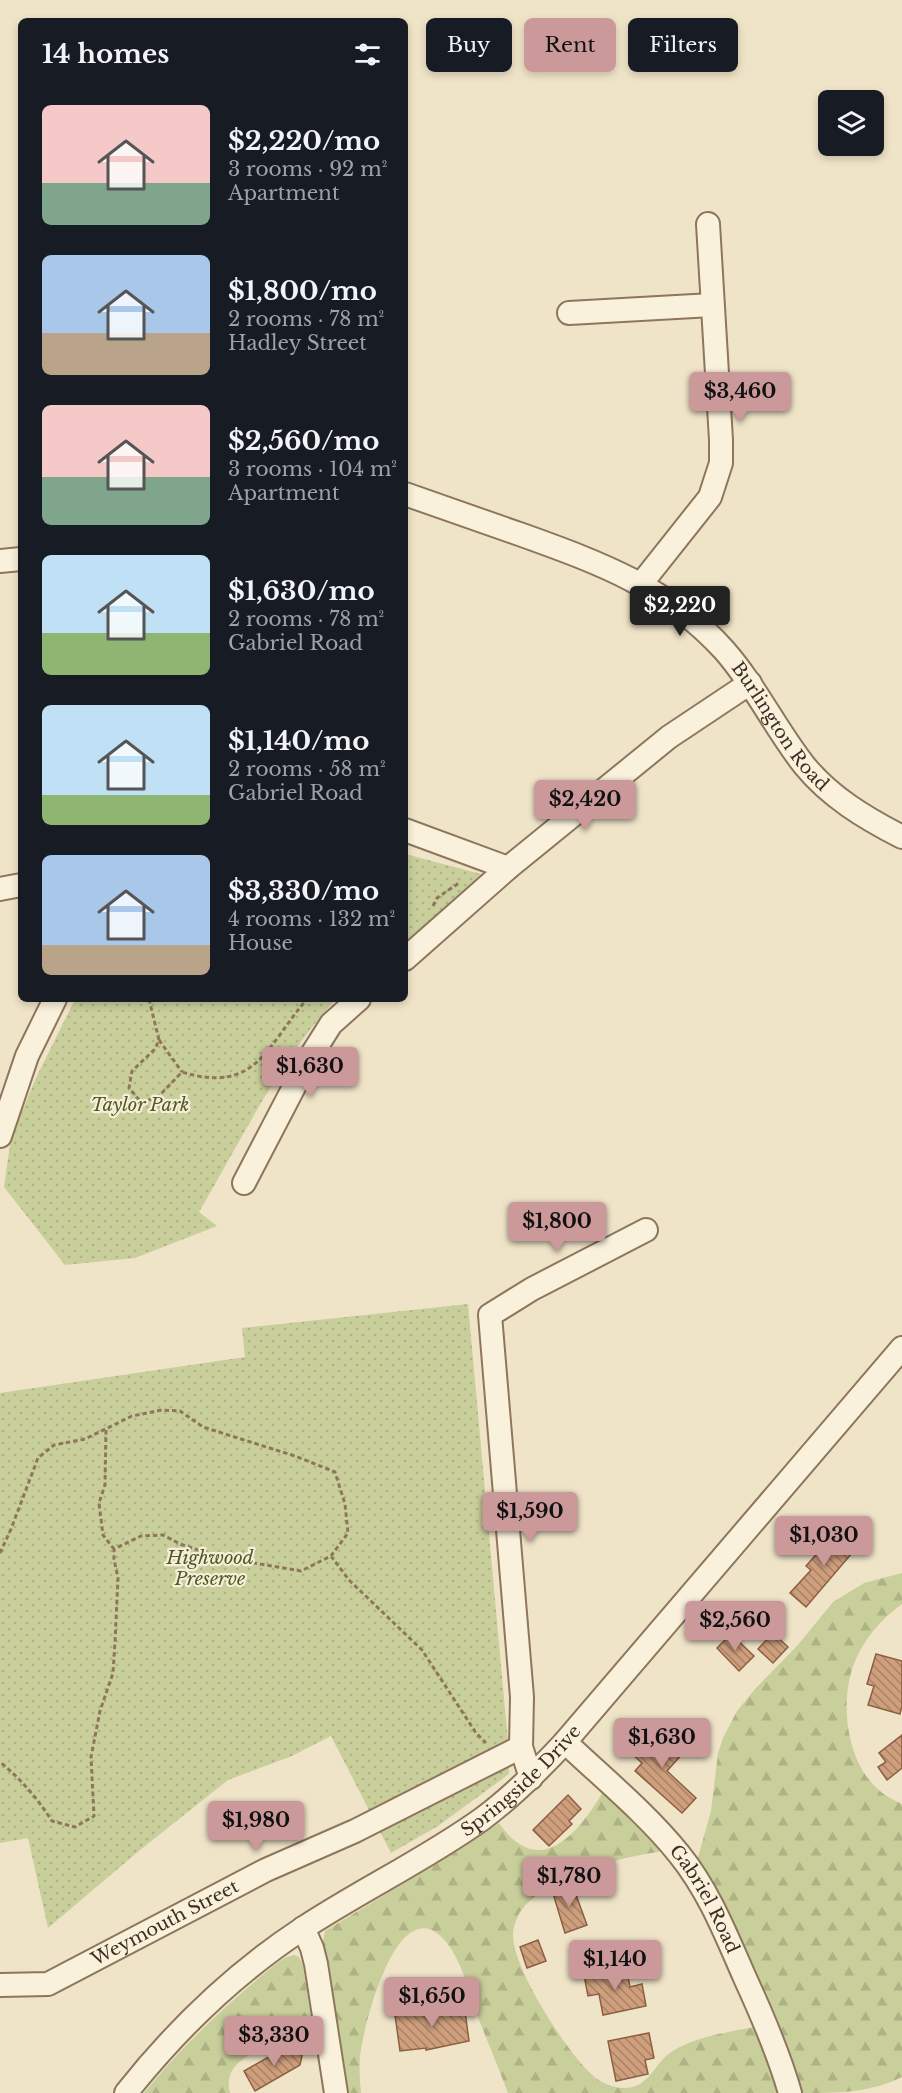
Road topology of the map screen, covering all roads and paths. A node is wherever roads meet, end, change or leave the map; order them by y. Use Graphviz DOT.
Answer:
graph roads {
  1 [pos="708,224"];
  2 [pos="712,305"];
  3 [pos="568,313"];
  4 [pos="408,495"];
  5 [pos="18,559"];
  6 [pos="0,561"];
  7 [pos="641,584"];
  8 [pos="750,683"];
  9 [pos="408,831"];
  10 [pos="902,837"];
  11 [pos="508,868"];
  12 [pos="18,886"];
  13 [pos="0,889"];
  14 [pos="408,956"];
  15 [pos="54,1002"];
  16 [pos="150,1002"];
  17 [pos="304,1002"];
  18 [pos="356,1002"];
  19 [pos="159,1040"];
  20 [pos="182,1072"];
  21 [pos="0,1136"];
  22 [pos="244,1183"];
  23 [pos="646,1230"];
  24 [pos="902,1347"];
  25 [pos="106,1430"];
  26 [pos="114,1550"];
  27 [pos="0,1553"];
  28 [pos="331,1556"];
  29 [pos="565,1742"];
  30 [pos="512,1752"];
  31 [pos="0,1762"];
  32 [pos="531,1778"];
  33 [pos="303,1928"];
  34 [pos="0,1985"];
  35 [pos="126,2093"];
  36 [pos="336,2093"];
  37 [pos="790,2093"];
  1 -- 2 [label="street"];
  2 -- 3 [label="street"];
  2 -- 7 [label="street"];
  4 -- 7 [label="street, Burlington Road"];
  5 -- 6 [label="street"];
  7 -- 8 [label="street, Burlington Road"];
  8 -- 10 [label="street, Burlington Road"];
  8 -- 11 [label="street"];
  9 -- 11 [label="street"];
  11 -- 14 [label="street"];
  12 -- 13 [label="street"];
  15 -- 21 [label="street"];
  16 -- 19 [label="path"];
  17 -- 20 [label="path"];
  18 -- 22 [label="street"];
  19 -- 20 [label="path"];
  19 -- 20 [label="path"];
  23 -- 30 [label="street"];
  24 -- 29 [label="street, Springside Drive"];
  25 -- 26 [label="path"];
  25 -- 27 [label="path"];
  25 -- 28 [label="path"];
  26 -- 28 [label="path"];
  26 -- 31 [label="path"];
  28 -- 30 [label="path"];
  29 -- 32 [label="street, Springside Drive"];
  29 -- 37 [label="street, Gabriel Road"];
  30 -- 32 [label="street"];
  30 -- 34 [label="street, Weymouth Street"];
  32 -- 33 [label="street, Springside Drive"];
  33 -- 35 [label="street, Springside Drive"];
  33 -- 36 [label="street"];
}
